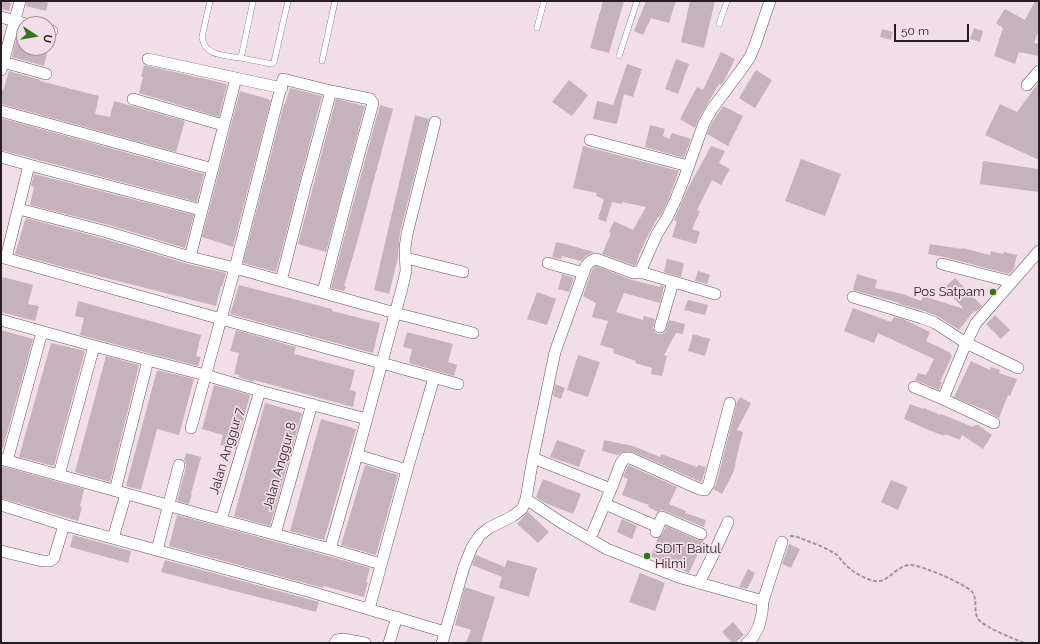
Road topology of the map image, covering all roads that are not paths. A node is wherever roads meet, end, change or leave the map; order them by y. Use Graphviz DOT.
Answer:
graph roads {
  1 [pos="20,1"];
  2 [pos="210,1"];
  3 [pos="253,1"];
  4 [pos="288,1"];
  5 [pos="335,1"];
  6 [pos="544,1"];
  7 [pos="637,1"];
  8 [pos="727,1"];
  9 [pos="770,1"];
  10 [pos="1,17"];
  11 [pos="14,21"];
  12 [pos="719,24"];
  13 [pos="538,28"];
  14 [pos="619,56"];
  15 [pos="241,58"];
  16 [pos="148,59"];
  17 [pos="322,61"];
  18 [pos="2,66"];
  19 [pos="1039,71"];
  20 [pos="46,74"];
  21 [pos="236,78"];
  22 [pos="1027,85"];
  23 [pos="282,88"];
  24 [pos="331,91"];
  25 [pos="133,99"];
  26 [pos="1,111"];
  27 [pos="435,122"];
  28 [pos="224,124"];
  29 [pos="590,140"];
  30 [pos="1,157"];
  31 [pos="29,165"];
  32 [pos="688,166"];
  33 [pos="213,169"];
  34 [pos="19,209"];
  35 [pos="201,210"];
  36 [pos="1039,251"];
  37 [pos="190,257"];
  38 [pos="4,258"];
  39 [pos="406,258"];
  40 [pos="548,263"];
  41 [pos="942,264"];
  42 [pos="235,268"];
  43 [pos="463,272"];
  44 [pos="640,272"];
  45 [pos="584,273"];
  46 [pos="982,274"];
  47 [pos="281,281"];
  48 [pos="672,282"];
  49 [pos="1012,282"];
  50 [pos="323,292"];
  51 [pos="1002,293"];
  52 [pos="715,294"];
  53 [pos="853,297"];
  54 [pos="396,313"];
  55 [pos="221,319"];
  56 [pos="1,320"];
  57 [pos="660,327"];
  58 [pos="42,332"];
  59 [pos="473,333"];
  60 [pos="966,343"];
  61 [pos="94,346"];
  62 [pos="148,360"];
  63 [pos="381,363"];
  64 [pos="1018,368"];
  65 [pos="206,375"];
  66 [pos="434,378"];
  67 [pos="458,384"];
  68 [pos="914,388"];
  69 [pos="260,391"];
  70 [pos="943,399"];
  71 [pos="730,403"];
  72 [pos="312,404"];
  73 [pos="367,419"];
  74 [pos="994,423"];
  75 [pos="191,428"];
  76 [pos="357,455"];
  77 [pos="533,458"];
  78 [pos="4,460"];
  79 [pos="179,466"];
  80 [pos="407,470"];
  81 [pos="59,475"];
  82 [pos="610,488"];
  83 [pos="120,492"];
  84 [pos="526,499"];
  85 [pos="605,504"];
  86 [pos="1,505"];
  87 [pos="168,505"];
  88 [pos="221,520"];
  89 [pos="728,522"];
  90 [pos="64,525"];
  91 [pos="593,532"];
  92 [pos="276,534"];
  93 [pos="701,534"];
  94 [pos="113,538"];
  95 [pos="782,542"];
  96 [pos="330,549"];
  97 [pos="158,550"];
  98 [pos="1,551"];
  99 [pos="381,564"];
  100 [pos="699,583"];
  101 [pos="763,601"];
  102 [pos="369,609"];
  103 [pos="397,617"];
  104 [pos="444,638"];
  105 [pos="335,643"];
  106 [pos="365,643"];
  107 [pos="389,643"];
  108 [pos="747,643"];
  1 -- 11 [label="street"];
  2 -- 15 [label="lane"];
  3 -- 15 [label="lane"];
  4 -- 15 [label="lane"];
  5 -- 17 [label="lane"];
  6 -- 13 [label="lane"];
  7 -- 14 [label="lane"];
  8 -- 12 [label="lane"];
  9 -- 32 [label="street"];
  10 -- 11 [label="street"];
  11 -- 18 [label="street"];
  16 -- 21 [label="street"];
  18 -- 20 [label="street"];
  19 -- 22 [label="street"];
  21 -- 23 [label="street"];
  21 -- 28 [label="street"];
  23 -- 24 [label="street"];
  23 -- 42 [label="street"];
  24 -- 47 [label="street"];
  24 -- 50 [label="street"];
  25 -- 28 [label="street"];
  26 -- 33 [label="street"];
  27 -- 39 [label="street"];
  28 -- 33 [label="street"];
  29 -- 32 [label="street"];
  30 -- 31 [label="street"];
  31 -- 34 [label="street"];
  31 -- 35 [label="street"];
  32 -- 44 [label="street"];
  33 -- 35 [label="street"];
  34 -- 37 [label="street"];
  34 -- 38 [label="street"];
  35 -- 37 [label="street"];
  36 -- 49 [label="street"];
  37 -- 42 [label="street"];
  38 -- 55 [label="street"];
  39 -- 43 [label="street"];
  39 -- 54 [label="street"];
  40 -- 45 [label="street"];
  41 -- 46 [label="street"];
  42 -- 47 [label="street"];
  42 -- 55 [label="street"];
  44 -- 45 [label="street"];
  44 -- 48 [label="street"];
  45 -- 77 [label="street"];
  46 -- 49 [label="street"];
  46 -- 51 [label="street"];
  47 -- 50 [label="street"];
  48 -- 52 [label="street"];
  48 -- 57 [label="street"];
  49 -- 51 [label="street"];
  50 -- 54 [label="street"];
  51 -- 60 [label="street"];
  53 -- 60 [label="street"];
  54 -- 59 [label="street"];
  54 -- 63 [label="street"];
  55 -- 63 [label="street"];
  55 -- 65 [label="street"];
  56 -- 58 [label="street"];
  58 -- 61 [label="street"];
  58 -- 78 [label="street"];
  60 -- 64 [label="street"];
  60 -- 70 [label="street"];
  61 -- 62 [label="street"];
  61 -- 81 [label="street"];
  62 -- 65 [label="street"];
  62 -- 83 [label="street"];
  63 -- 66 [label="street"];
  63 -- 73 [label="street"];
  65 -- 69 [label="street"];
  65 -- 75 [label="street"];
  66 -- 67 [label="street"];
  66 -- 80 [label="street"];
  68 -- 70 [label="street"];
  69 -- 72 [label="street"];
  69 -- 88 [label="street, Jalan Anggur 7"];
  70 -- 74 [label="street"];
  71 -- 82 [label="street"];
  72 -- 73 [label="street"];
  72 -- 92 [label="street, Jalan Anggur 8"];
  73 -- 76 [label="street"];
  76 -- 80 [label="street"];
  76 -- 96 [label="street"];
  77 -- 82 [label="street"];
  77 -- 84 [label="street"];
  78 -- 81 [label="street"];
  79 -- 87 [label="street"];
  80 -- 99 [label="street"];
  81 -- 83 [label="street"];
  82 -- 85 [label="street"];
  83 -- 87 [label="street"];
  83 -- 94 [label="street"];
  84 -- 100 [label="street"];
  84 -- 104 [label="street"];
  85 -- 91 [label="street"];
  85 -- 93 [label="street"];
  86 -- 90 [label="street"];
  87 -- 88 [label="street"];
  87 -- 97 [label="street"];
  88 -- 92 [label="street"];
  89 -- 100 [label="street"];
  90 -- 94 [label="street"];
  90 -- 98 [label="street"];
  92 -- 96 [label="street"];
  94 -- 97 [label="street"];
  95 -- 101 [label="street"];
  96 -- 99 [label="street"];
  97 -- 102 [label="street"];
  99 -- 102 [label="street"];
  100 -- 101 [label="street"];
  101 -- 108 [label="street"];
  102 -- 103 [label="street"];
  103 -- 104 [label="street"];
  103 -- 107 [label="street"];
  105 -- 106 [label="street"];
}
